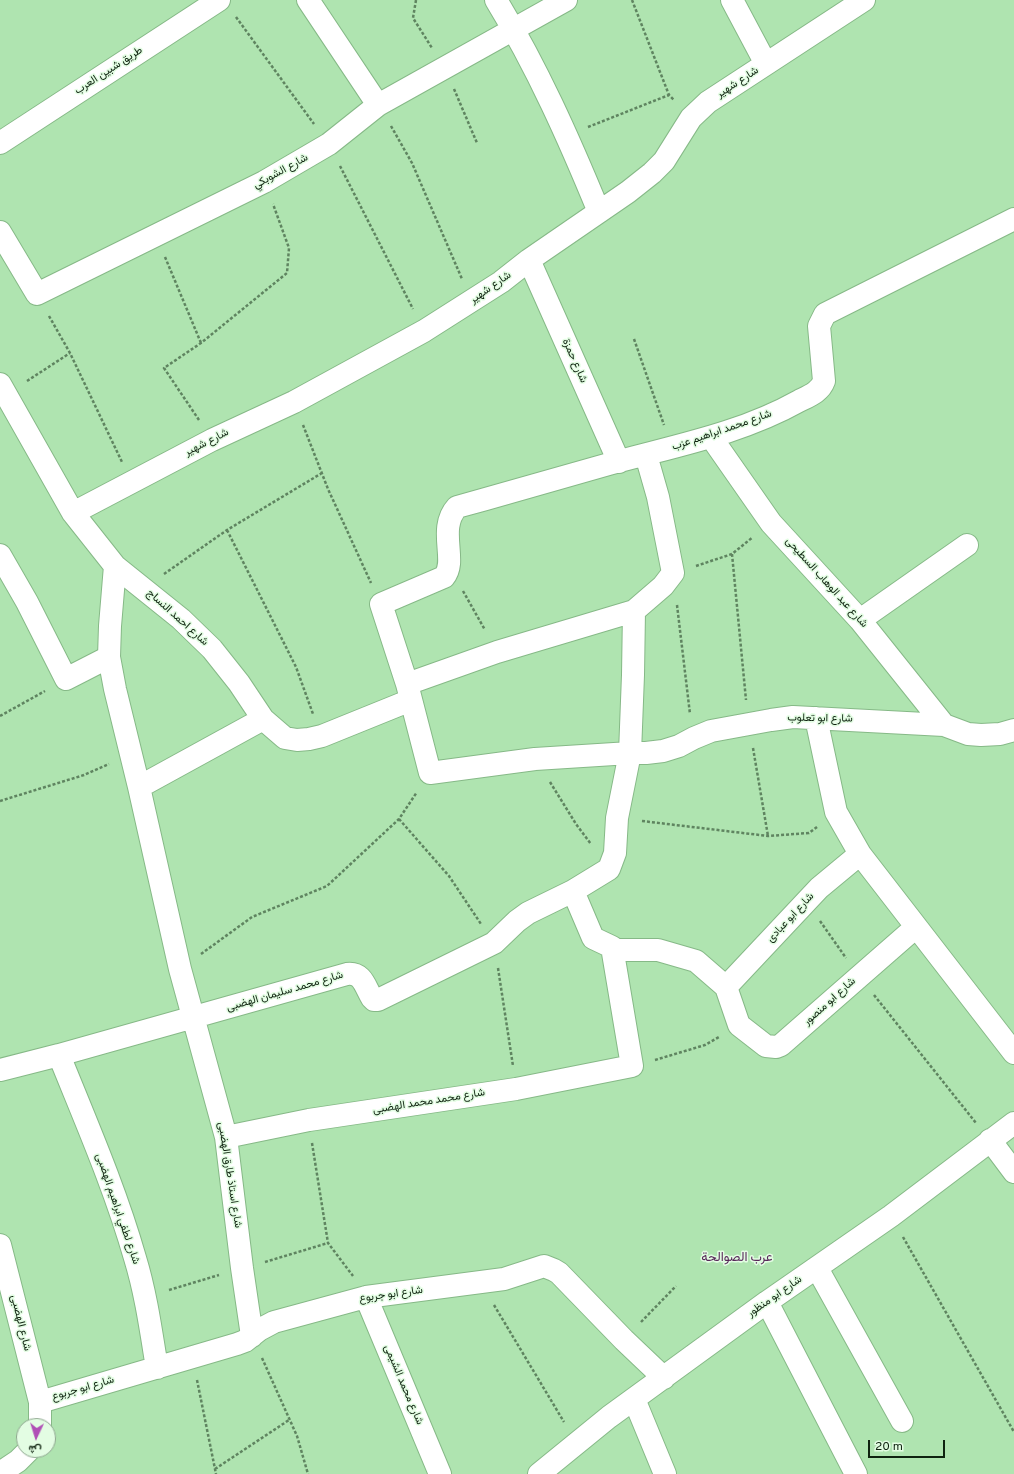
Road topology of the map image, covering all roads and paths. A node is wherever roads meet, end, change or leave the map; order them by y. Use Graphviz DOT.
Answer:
graph roads {
  1 [pos="308,0"];
  2 [pos="496,0"];
  3 [pos="566,0"];
  4 [pos="632,0"];
  5 [pos="732,0"];
  6 [pos="864,0"];
  7 [pos="226,6"];
  8 [pos="514,30"];
  9 [pos="766,64"];
  10 [pos="669,95"];
  11 [pos="378,105"];
  12 [pos="691,118"];
  13 [pos="567,136"];
  14 [pos="0,143"];
  15 [pos="329,144"];
  16 [pos="264,182"];
  17 [pos="599,212"];
  18 [pos="1014,219"];
  19 [pos="0,232"];
  20 [pos="156,236"];
  21 [pos="529,260"];
  22 [pos="37,294"];
  23 [pos="471,302"];
  24 [pos="424,331"];
  25 [pos="634,339"];
  26 [pos="200,343"];
  27 [pos="70,352"];
  28 [pos="3,389"];
  29 [pos="294,402"];
  30 [pos="711,438"];
  31 [pos="212,440"];
  32 [pos="672,449"];
  33 [pos="646,455"];
  34 [pos="619,462"];
  35 [pos="322,473"];
  36 [pos="132,483"];
  37 [pos="73,513"];
  38 [pos="227,530"];
  39 [pos="967,545"];
  40 [pos="0,555"];
  41 [pos="115,566"];
  42 [pos="449,566"];
  43 [pos="673,573"];
  44 [pos="148,591"];
  45 [pos="381,604"];
  46 [pos="634,611"];
  47 [pos="860,620"];
  48 [pos="497,652"];
  49 [pos="110,657"];
  50 [pos="66,679"];
  51 [pos="409,692"];
  52 [pos="0,716"];
  53 [pos="816,718"];
  54 [pos="263,719"];
  55 [pos="748,725"];
  56 [pos="944,725"];
  57 [pos="1014,730"];
  58 [pos="322,736"];
  59 [pos="694,738"];
  60 [pos="630,753"];
  61 [pos="130,754"];
  62 [pos="535,759"];
  63 [pos="430,773"];
  64 [pos="139,787"];
  65 [pos="0,801"];
  66 [pos="836,812"];
  67 [pos="617,818"];
  68 [pos="399,819"];
  69 [pos="768,836"];
  70 [pos="860,854"];
  71 [pos="609,869"];
  72 [pos="573,891"];
  73 [pos="806,901"];
  74 [pos="916,927"];
  75 [pos="494,943"];
  76 [pos="613,950"];
  77 [pos="180,969"];
  78 [pos="858,976"];
  79 [pos="726,987"];
  80 [pos="193,1018"];
  81 [pos="739,1025"];
  82 [pos="1014,1053"];
  83 [pos="60,1055"];
  84 [pos="632,1066"];
  85 [pos="0,1070"];
  86 [pos="516,1089"];
  87 [pos="308,1120"];
  88 [pos="1014,1123"];
  89 [pos="226,1137"];
  90 [pos="990,1140"];
  91 [pos="1014,1172"];
  92 [pos="891,1216"];
  93 [pos="328,1243"];
  94 [pos="0,1245"];
  95 [pos="242,1268"];
  96 [pos="817,1268"];
  97 [pos="481,1282"];
  98 [pos="676,1286"];
  99 [pos="145,1297"];
  100 [pos="366,1297"];
  101 [pos="767,1302"];
  102 [pos="252,1336"];
  103 [pos="624,1340"];
  104 [pos="192,1358"];
  105 [pos="157,1368"];
  106 [pos="664,1378"];
  107 [pos="634,1399"];
  108 [pos="40,1402"];
  109 [pos="40,1418"];
  110 [pos="290,1420"];
  111 [pos="902,1421"];
  112 [pos="1014,1432"];
  113 [pos="577,1444"];
  114 [pos="215,1469"];
  115 [pos="216,1474"];
  116 [pos="308,1474"];
  117 [pos="440,1474"];
  118 [pos="539,1474"];
  119 [pos="666,1474"];
  120 [pos="856,1474"];
  1 -- 11 [label="street"];
  2 -- 8 [label="street"];
  3 -- 8 [label="street, شارع الشوبكي"];
  4 -- 10 [label="path"];
  5 -- 9 [label="street"];
  6 -- 9 [label="street, شارع شهير"];
  7 -- 14 [label="street, طريق شبين العرب"];
  7 -- 15 [label="path"];
  8 -- 11 [label="street, شارع الشوبكي"];
  8 -- 13 [label="street"];
  9 -- 12 [label="street, شارع شهير"];
  10 -- 12 [label="path"];
  10 -- 13 [label="path"];
  11 -- 15 [label="street, شارع الشوبكي"];
  11 -- 23 [label="path"];
  12 -- 17 [label="street, شارع شهير"];
  13 -- 17 [label="street"];
  15 -- 16 [label="street, شارع الشوبكي"];
  15 -- 24 [label="path"];
  16 -- 20 [label="street, شارع الشوبكي"];
  16 -- 26 [label="path"];
  17 -- 21 [label="street, شارع شهير"];
  18 -- 30 [label="street, شارع محمد ابراهيم عزب"];
  19 -- 22 [label="street"];
  20 -- 22 [label="street, شارع الشوبكي"];
  20 -- 26 [label="path"];
  21 -- 23 [label="street, شارع شهير"];
  21 -- 34 [label="street, شارع حمزة"];
  22 -- 27 [label="path"];
  23 -- 24 [label="street, شارع شهير"];
  24 -- 29 [label="street, شارع شهير"];
  25 -- 32 [label="path"];
  26 -- 31 [label="path"];
  27 -- 28 [label="path"];
  27 -- 36 [label="path"];
  28 -- 37 [label="street, شارع احمد النساج"];
  29 -- 31 [label="street, شارع شهير"];
  29 -- 35 [label="path"];
  30 -- 32 [label="street, شارع محمد ابراهيم عزب"];
  30 -- 47 [label="street, شارع عبد الوهاب السطيحى"];
  31 -- 36 [label="street, شارع شهير"];
  32 -- 33 [label="street, شارع محمد ابراهيم عزب"];
  33 -- 34 [label="street, شارع محمد ابراهيم عزب"];
  33 -- 43 [label="street"];
  34 -- 42 [label="street, شارع محمد ابراهيم عزب"];
  35 -- 38 [label="path"];
  35 -- 45 [label="path"];
  36 -- 37 [label="street, شارع شهير"];
  37 -- 41 [label="street, شارع احمد النساج"];
  38 -- 44 [label="path"];
  38 -- 58 [label="path"];
  39 -- 47 [label="street"];
  40 -- 50 [label="street"];
  41 -- 44 [label="street, شارع احمد النساج"];
  41 -- 49 [label="street, شارع استاذ طارق الهضبى"];
  42 -- 45 [label="street"];
  42 -- 48 [label="path"];
  43 -- 46 [label="street"];
  43 -- 55 [label="path"];
  43 -- 59 [label="path"];
  44 -- 54 [label="street, شارع احمد النساج"];
  45 -- 51 [label="street"];
  46 -- 48 [label="street, شارع احمد النساج"];
  46 -- 60 [label="street"];
  47 -- 56 [label="street, شارع عبد الوهاب السطيحى"];
  48 -- 51 [label="street, شارع احمد النساج"];
  49 -- 50 [label="street"];
  49 -- 61 [label="street, شارع استاذ طارق الهضبى"];
  50 -- 52 [label="path"];
  51 -- 58 [label="street, شارع احمد النساج"];
  51 -- 63 [label="street"];
  53 -- 55 [label="street, شارع ابو تعلوب"];
  53 -- 56 [label="street, شارع ابو تعلوب"];
  53 -- 66 [label="street"];
  54 -- 58 [label="street, شارع احمد النساج"];
  54 -- 64 [label="street"];
  55 -- 59 [label="street, شارع ابو تعلوب"];
  55 -- 69 [label="path"];
  56 -- 57 [label="street, شارع ابو تعلوب"];
  59 -- 60 [label="street, شارع ابو تعلوب"];
  60 -- 62 [label="street, شارع ابو تعلوب"];
  60 -- 67 [label="street"];
  61 -- 64 [label="street, شارع استاذ طارق الهضبى"];
  61 -- 65 [label="path"];
  62 -- 63 [label="street, شارع ابو تعلوب"];
  62 -- 71 [label="path"];
  63 -- 68 [label="path"];
  64 -- 77 [label="street, شارع استاذ طارق الهضبى"];
  66 -- 69 [label="path"];
  66 -- 70 [label="street"];
  67 -- 69 [label="path"];
  67 -- 71 [label="street"];
  68 -- 75 [label="path"];
  68 -- 77 [label="path"];
  70 -- 73 [label="street, شارع ابو عبادى"];
  70 -- 74 [label="street"];
  71 -- 72 [label="street, شارع محمد سليمان الهضبى"];
  72 -- 75 [label="street, شارع محمد سليمان الهضبى"];
  72 -- 76 [label="street"];
  73 -- 78 [label="path"];
  73 -- 79 [label="street, شارع ابو عبادى"];
  74 -- 78 [label="street, شارع ابو منصور"];
  74 -- 82 [label="street"];
  75 -- 80 [label="street, شارع محمد سليمان الهضبى"];
  75 -- 86 [label="path"];
  76 -- 79 [label="street"];
  76 -- 84 [label="street"];
  77 -- 80 [label="street, شارع استاذ طارق الهضبى"];
  78 -- 81 [label="street, شارع ابو منصور"];
  78 -- 90 [label="path"];
  79 -- 81 [label="street"];
  80 -- 83 [label="street, شارع محمد سليمان الهضبى"];
  80 -- 89 [label="street, شارع استاذ طارق الهضبى"];
  81 -- 84 [label="path"];
  83 -- 85 [label="street, شارع محمد سليمان الهضبى"];
  83 -- 99 [label="street, شارع لطفي ابراهيم الهضبى"];
  84 -- 86 [label="street, شارع محمد محمد الهضبى"];
  86 -- 87 [label="street, شارع محمد محمد الهضبى"];
  87 -- 89 [label="street, شارع محمد محمد الهضبى"];
  87 -- 93 [label="path"];
  88 -- 90 [label="street, شارع ابو منظور"];
  89 -- 95 [label="street, شارع استاذ طارق الهضبى"];
  90 -- 91 [label="street"];
  90 -- 92 [label="street, شارع ابو منظور"];
  92 -- 96 [label="street, شارع ابو منظور"];
  92 -- 112 [label="path"];
  93 -- 95 [label="path"];
  93 -- 100 [label="path"];
  94 -- 108 [label="street, شارع الهضبى"];
  95 -- 99 [label="path"];
  95 -- 102 [label="street, شارع استاذ طارق الهضبى"];
  96 -- 101 [label="street, شارع ابو منظور"];
  96 -- 111 [label="street"];
  97 -- 100 [label="street, شارع ابو جربوع"];
  97 -- 103 [label="street, شارع ابو جربوع"];
  97 -- 113 [label="path"];
  98 -- 103 [label="path"];
  99 -- 105 [label="street, شارع لطفي ابراهيم الهضبى"];
  100 -- 102 [label="street, شارع ابو جربوع"];
  100 -- 117 [label="street, شارع محمد الشيمى"];
  101 -- 106 [label="street, شارع ابو منظور"];
  101 -- 120 [label="street"];
  102 -- 104 [label="street, شارع ابو جربوع"];
  102 -- 110 [label="path"];
  103 -- 106 [label="street, شارع ابو جربوع"];
  104 -- 105 [label="street, شارع ابو جربوع"];
  104 -- 114 [label="path"];
  105 -- 108 [label="street, شارع ابو جربوع"];
  106 -- 107 [label="street, شارع ابو منظور"];
  107 -- 113 [label="street, شارع ابو منظور"];
  107 -- 119 [label="street"];
  108 -- 109 [label="street, شارع الهضبى"];
  110 -- 114 [label="path"];
  110 -- 116 [label="path"];
  113 -- 118 [label="street, شارع ابو منظور"];
  114 -- 115 [label="path"];
}
